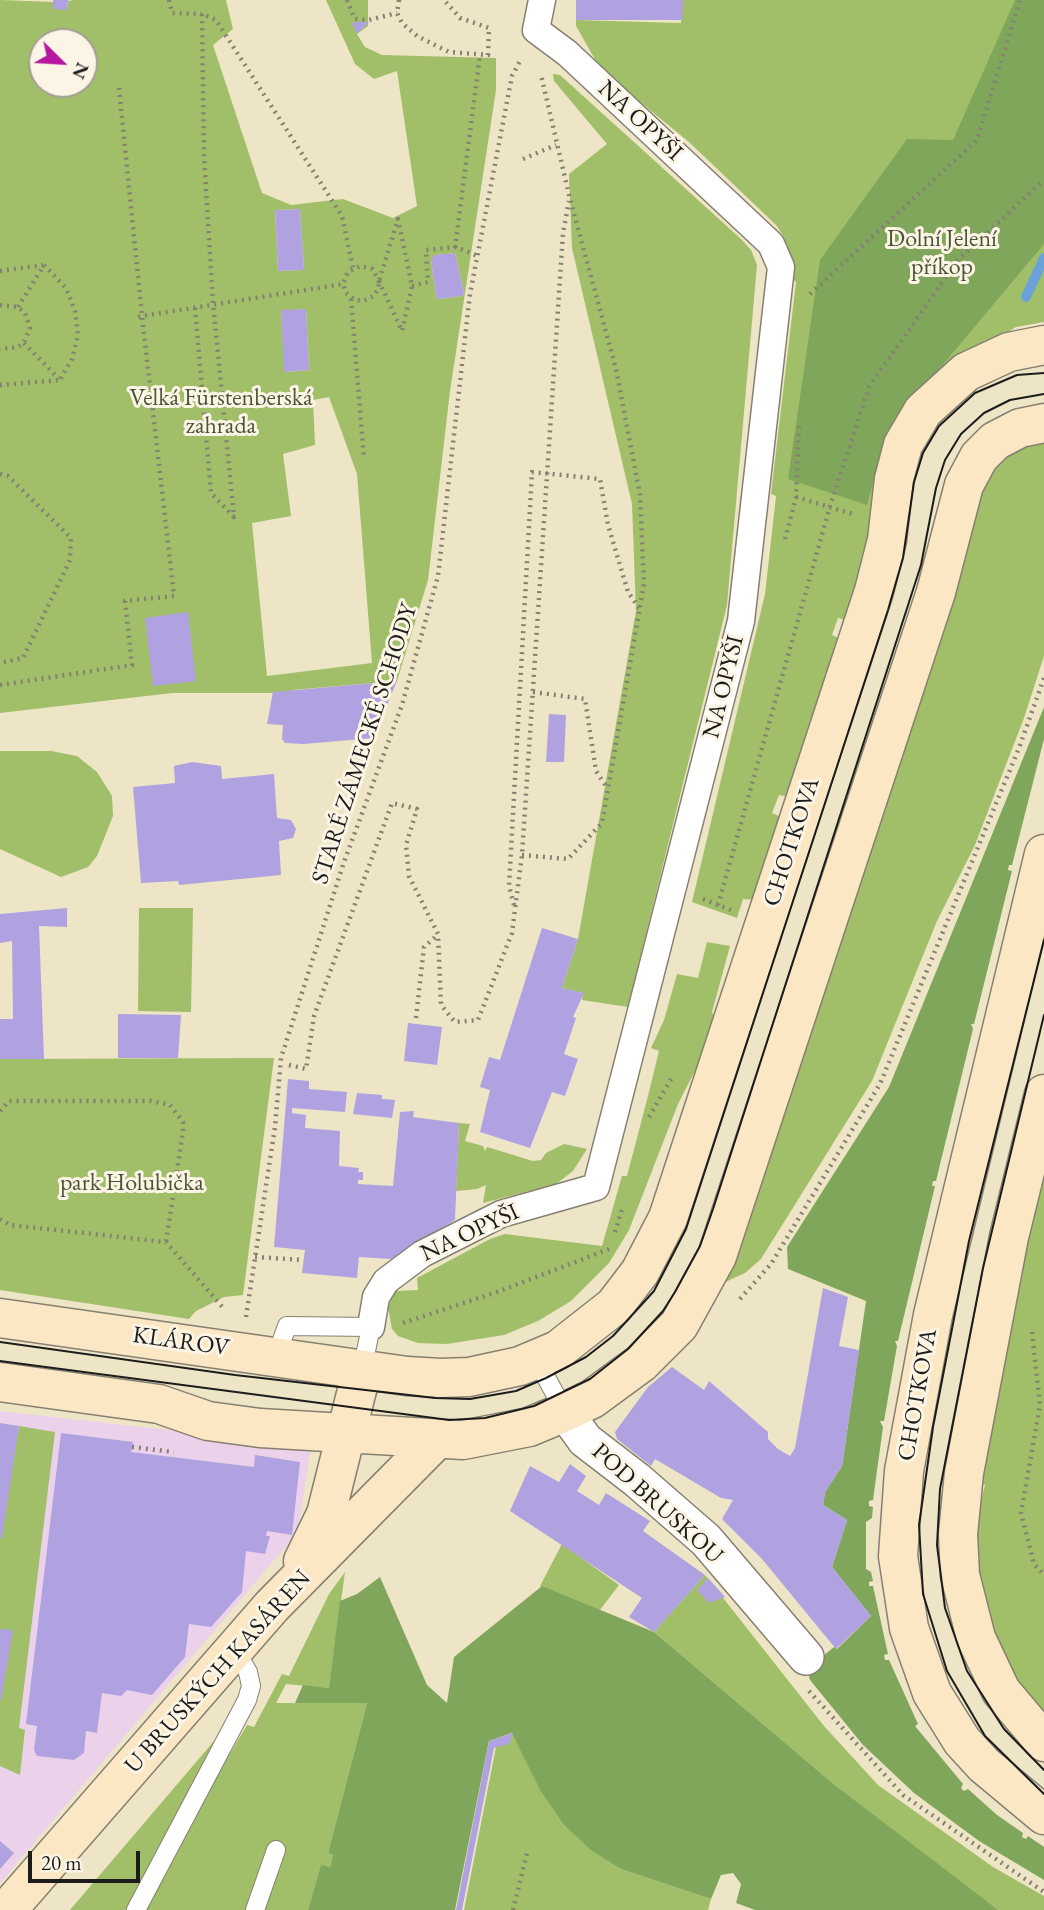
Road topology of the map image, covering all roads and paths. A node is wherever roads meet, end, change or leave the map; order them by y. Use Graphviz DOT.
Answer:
graph roads {
  1 [pos="169,0"];
  2 [pos="347,0"];
  3 [pos="399,0"];
  4 [pos="444,0"];
  5 [pos="542,0"];
  6 [pos="1020,0"];
  7 [pos="397,13"];
  8 [pos="202,14"];
  9 [pos="536,30"];
  10 [pos="480,55"];
  11 [pos="119,88"];
  12 [pos="556,145"];
  13 [pos="523,159"];
  14 [pos="1044,180"];
  15 [pos="570,199"];
  16 [pos="455,248"];
  17 [pos="478,256"];
  18 [pos="44,265"];
  19 [pos="353,268"];
  20 [pos="0,271"];
  21 [pos="379,281"];
  22 [pos="343,284"];
  23 [pos="412,286"];
  24 [pos="351,299"];
  25 [pos="777,299"];
  26 [pos="213,303"];
  27 [pos="0,305"];
  28 [pos="19,307"];
  29 [pos="195,308"];
  30 [pos="142,316"];
  31 [pos="135,318"];
  32 [pos="24,342"];
  33 [pos="1044,345"];
  34 [pos="0,349"];
  35 [pos="60,380"];
  36 [pos="0,385"];
  37 [pos="1044,423"];
  38 [pos="364,459"];
  39 [pos="549,473"];
  40 [pos="0,474"];
  41 [pos="796,497"];
  42 [pos="830,506"];
  43 [pos="861,516"];
  44 [pos="639,609"];
  45 [pos="0,663"];
  46 [pos="1044,678"];
  47 [pos="0,685"];
  48 [pos="533,692"];
  49 [pos="608,790"];
  50 [pos="1044,854"];
  51 [pos="522,855"];
  52 [pos="695,896"];
  53 [pos="718,905"];
  54 [pos="514,908"];
  55 [pos="736,912"];
  56 [pos="438,934"];
  57 [pos="416,1018"];
  58 [pos="289,1065"];
  59 [pos="1044,1094"];
  60 [pos="0,1111"];
  61 [pos="0,1219"];
  62 [pos="166,1242"];
  63 [pos="255,1257"];
  64 [pos="304,1260"];
  65 [pos="771,1264"];
  66 [pos="226,1312"];
  67 [pos="0,1318"];
  68 [pos="246,1319"];
  69 [pos="371,1327"];
  70 [pos="1032,1330"];
  71 [pos="276,1357"];
  72 [pos="536,1359"];
  73 [pos="362,1370"];
  74 [pos="0,1382"];
  75 [pos="1042,1403"];
  76 [pos="565,1412"];
  77 [pos="345,1432"];
  78 [pos="436,1440"];
  79 [pos="1044,1575"];
  80 [pos="272,1606"];
  81 [pos="235,1650"];
  82 [pos="804,1669"];
  83 [pos="1044,1742"];
  84 [pos="1044,1815"];
  85 [pos="276,1850"];
  86 [pos="527,1853"];
  87 [pos="1044,1892"];
  88 [pos="7,1910"];
  89 [pos="136,1910"];
  90 [pos="255,1910"];
  91 [pos="513,1910"];
  1 -- 8 [label="path"];
  2 -- 7 [label="path"];
  3 -- 7 [label="path"];
  4 -- 10 [label="path"];
  5 -- 9 [label="street"];
  6 -- 25 [label="path"];
  7 -- 10 [label="path"];
  8 -- 19 [label="path"];
  8 -- 26 [label="path"];
  9 -- 12 [label="path"];
  9 -- 17 [label="path, STARÉ ZÁMECKÉ SCHODY"];
  9 -- 25 [label="street, NA OPYŠI"];
  10 -- 16 [label="path"];
  11 -- 30 [label="path"];
  12 -- 13 [label="path"];
  12 -- 15 [label="path"];
  14 -- 42 [label="path"];
  15 -- 39 [label="path"];
  15 -- 44 [label="path"];
  16 -- 17 [label="path"];
  16 -- 23 [label="path"];
  17 -- 63 [label="path, STARÉ ZÁMECKÉ SCHODY"];
  18 -- 20 [label="path"];
  18 -- 28 [label="path"];
  18 -- 35 [label="path"];
  19 -- 21 [label="path"];
  19 -- 22 [label="path"];
  21 -- 23 [label="path"];
  21 -- 23 [label="path"];
  21 -- 24 [label="path"];
  22 -- 24 [label="path"];
  22 -- 26 [label="path"];
  24 -- 38 [label="path"];
  25 -- 69 [label="street, NA OPYŠI"];
  26 -- 29 [label="path"];
  26 -- 29 [label="path"];
  27 -- 28 [label="path"];
  28 -- 32 [label="path"];
  29 -- 30 [label="path"];
  30 -- 31 [label="path"];
  30 -- 47 [label="path"];
  32 -- 34 [label="path"];
  32 -- 35 [label="path"];
  33 -- 72 [label="main road, CHOTKOVA"];
  35 -- 36 [label="path"];
  37 -- 76 [label="main road"];
  39 -- 44 [label="path"];
  39 -- 48 [label="path"];
  39 -- 54 [label="path"];
  40 -- 45 [label="path"];
  41 -- 42 [label="path"];
  42 -- 43 [label="path"];
  42 -- 53 [label="path"];
  44 -- 49 [label="path"];
  46 -- 65 [label="path"];
  48 -- 49 [label="path"];
  48 -- 51 [label="path"];
  49 -- 51 [label="path"];
  50 -- 84 [label="main road, CHOTKOVA"];
  51 -- 54 [label="path"];
  52 -- 53 [label="path"];
  53 -- 55 [label="path"];
  54 -- 56 [label="path"];
  56 -- 57 [label="path"];
  56 -- 58 [label="path"];
  59 -- 83 [label="main road"];
  60 -- 62 [label="path"];
  61 -- 62 [label="path"];
  62 -- 66 [label="path"];
  63 -- 64 [label="path"];
  63 -- 68 [label="path, STARÉ ZÁMECKÉ SCHODY"];
  67 -- 71 [label="main road, KLÁROV"];
  69 -- 71 [label="lane"];
  69 -- 73 [label="lane, NA OPYŠI"];
  70 -- 75 [label="path"];
  71 -- 73 [label="main road, KLÁROV"];
  72 -- 73 [label="main road"];
  72 -- 76 [label="lane, POD BRUSKOU"];
  73 -- 77 [label="main road"];
  74 -- 77 [label="main road"];
  75 -- 79 [label="path"];
  76 -- 78 [label="main road"];
  76 -- 82 [label="street, POD BRUSKOU"];
  77 -- 78 [label="main road"];
  77 -- 80 [label="main road"];
  78 -- 80 [label="main road, U BRUSKÝCH KASÁREN"];
  80 -- 81 [label="main road, U BRUSKÝCH KASÁREN"];
  81 -- 88 [label="main road, U BRUSKÝCH KASÁREN"];
  81 -- 89 [label="lane"];
  82 -- 87 [label="path"];
  85 -- 90 [label="lane"];
  86 -- 91 [label="path"];
}
